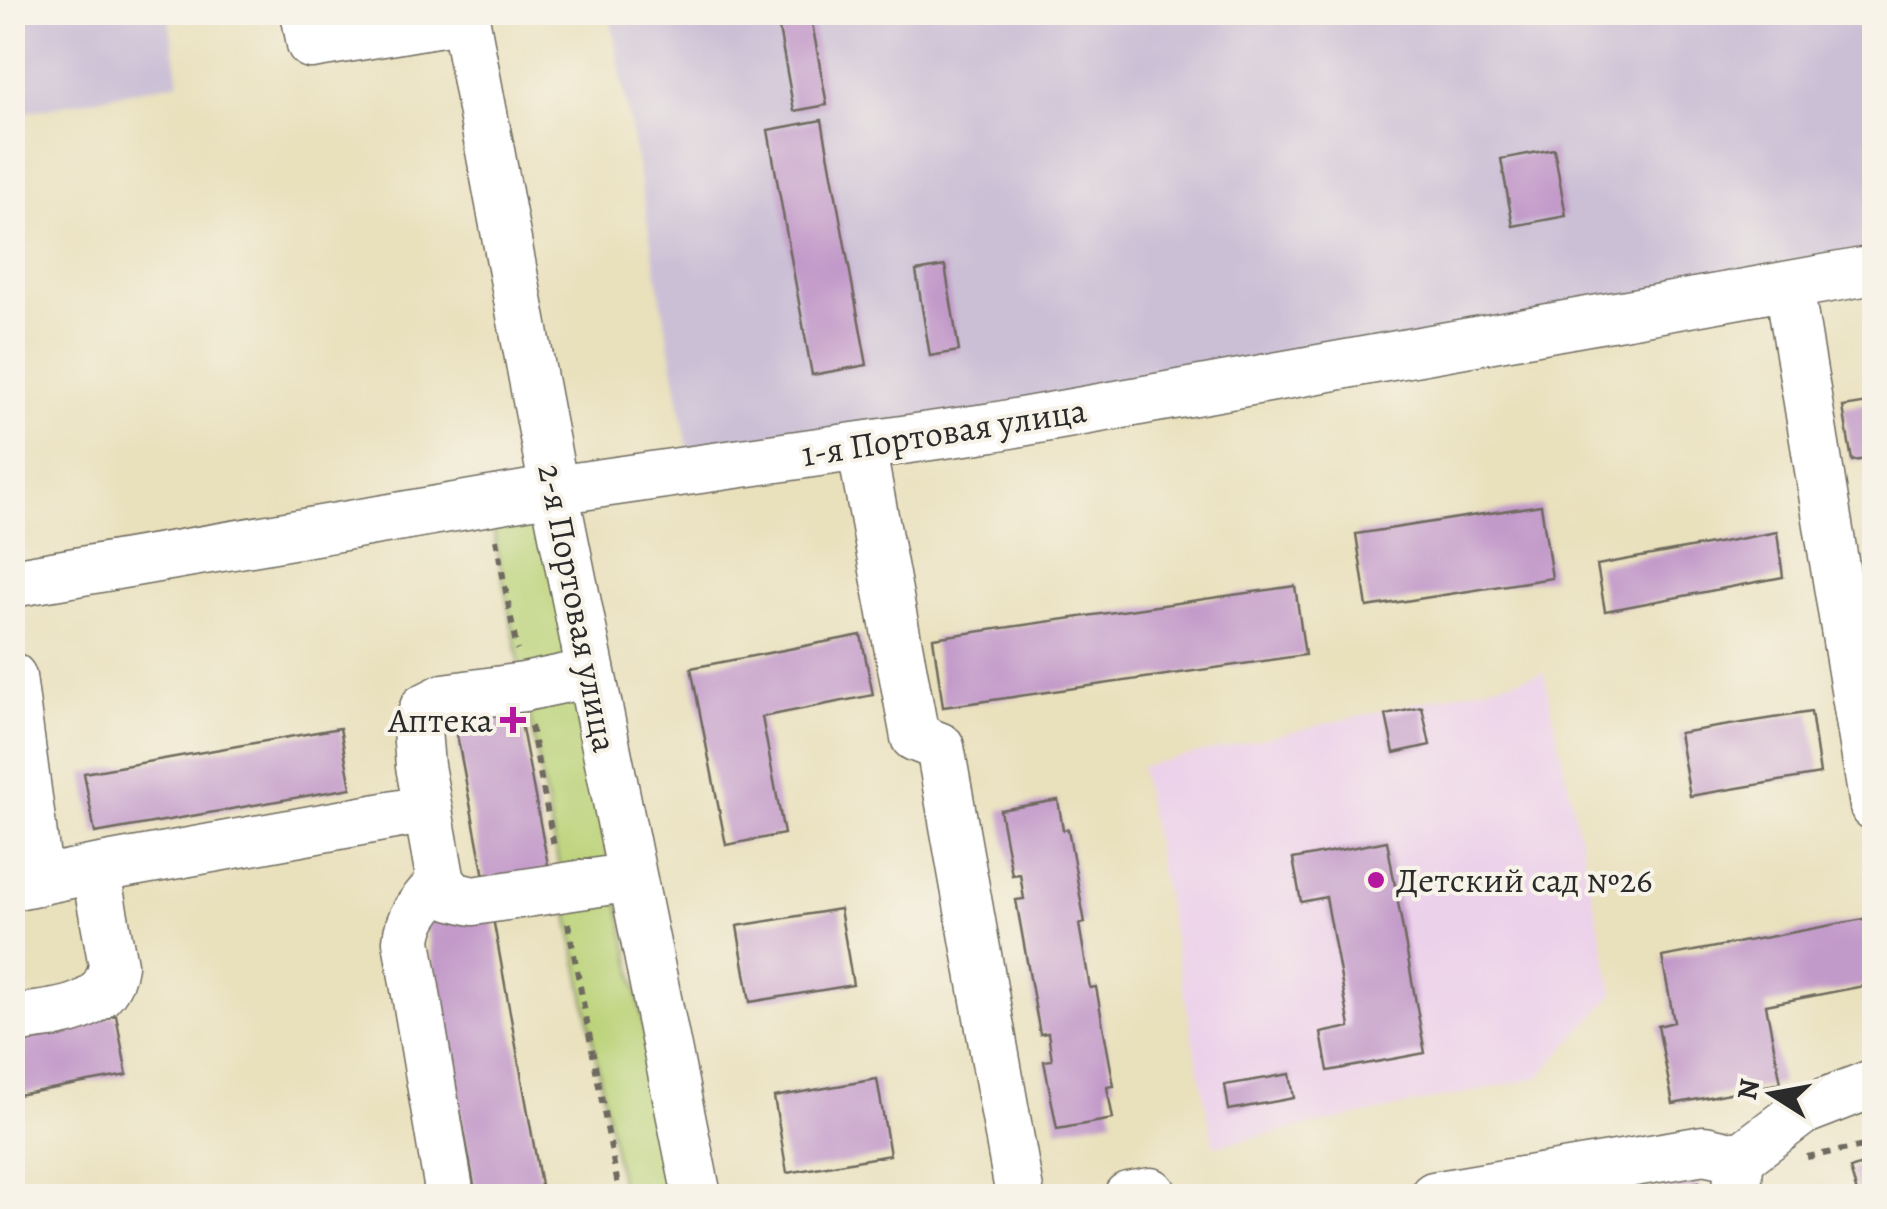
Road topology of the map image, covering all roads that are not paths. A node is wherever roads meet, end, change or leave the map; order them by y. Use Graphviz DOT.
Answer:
graph roads {
  1 [pos="305,12"];
  2 [pos="1874,270"];
  3 [pos="1789,286"];
  4 [pos="860,446"];
  5 [pos="554,490"];
  6 [pos="12,583"];
  7 [pos="591,672"];
  8 [pos="12,677"];
  9 [pos="1874,806"];
  10 [pos="428,808"];
  11 [pos="95,869"];
  12 [pos="632,876"];
  13 [pos="441,882"];
  14 [pos="26,884"];
  15 [pos="12,1018"];
  16 [pos="1874,1083"];
  17 [pos="1738,1177"];
  18 [pos="450,1196"];
  19 [pos="697,1196"];
  20 [pos="1020,1196"];
  21 [pos="1128,1196"];
  22 [pos="1154,1196"];
  23 [pos="1434,1196"];
  1 -- 5 [label="street, 2-я Портовая улица"];
  2 -- 3 [label="street, 1-я Портовая улица"];
  3 -- 4 [label="street, 1-я Портовая улица"];
  3 -- 9 [label="street"];
  4 -- 5 [label="street, 1-я Портовая улица"];
  4 -- 20 [label="street"];
  5 -- 6 [label="street, 1-я Портовая улица"];
  5 -- 7 [label="street, 2-я Портовая улица"];
  7 -- 10 [label="street"];
  7 -- 12 [label="street, 2-я Портовая улица"];
  8 -- 14 [label="street"];
  10 -- 11 [label="street"];
  10 -- 13 [label="street"];
  11 -- 14 [label="street"];
  11 -- 15 [label="street"];
  12 -- 13 [label="street"];
  12 -- 19 [label="street, 2-я Портовая улица"];
  13 -- 18 [label="street"];
  16 -- 17 [label="street"];
  17 -- 23 [label="street"];
  21 -- 22 [label="street"];
}
